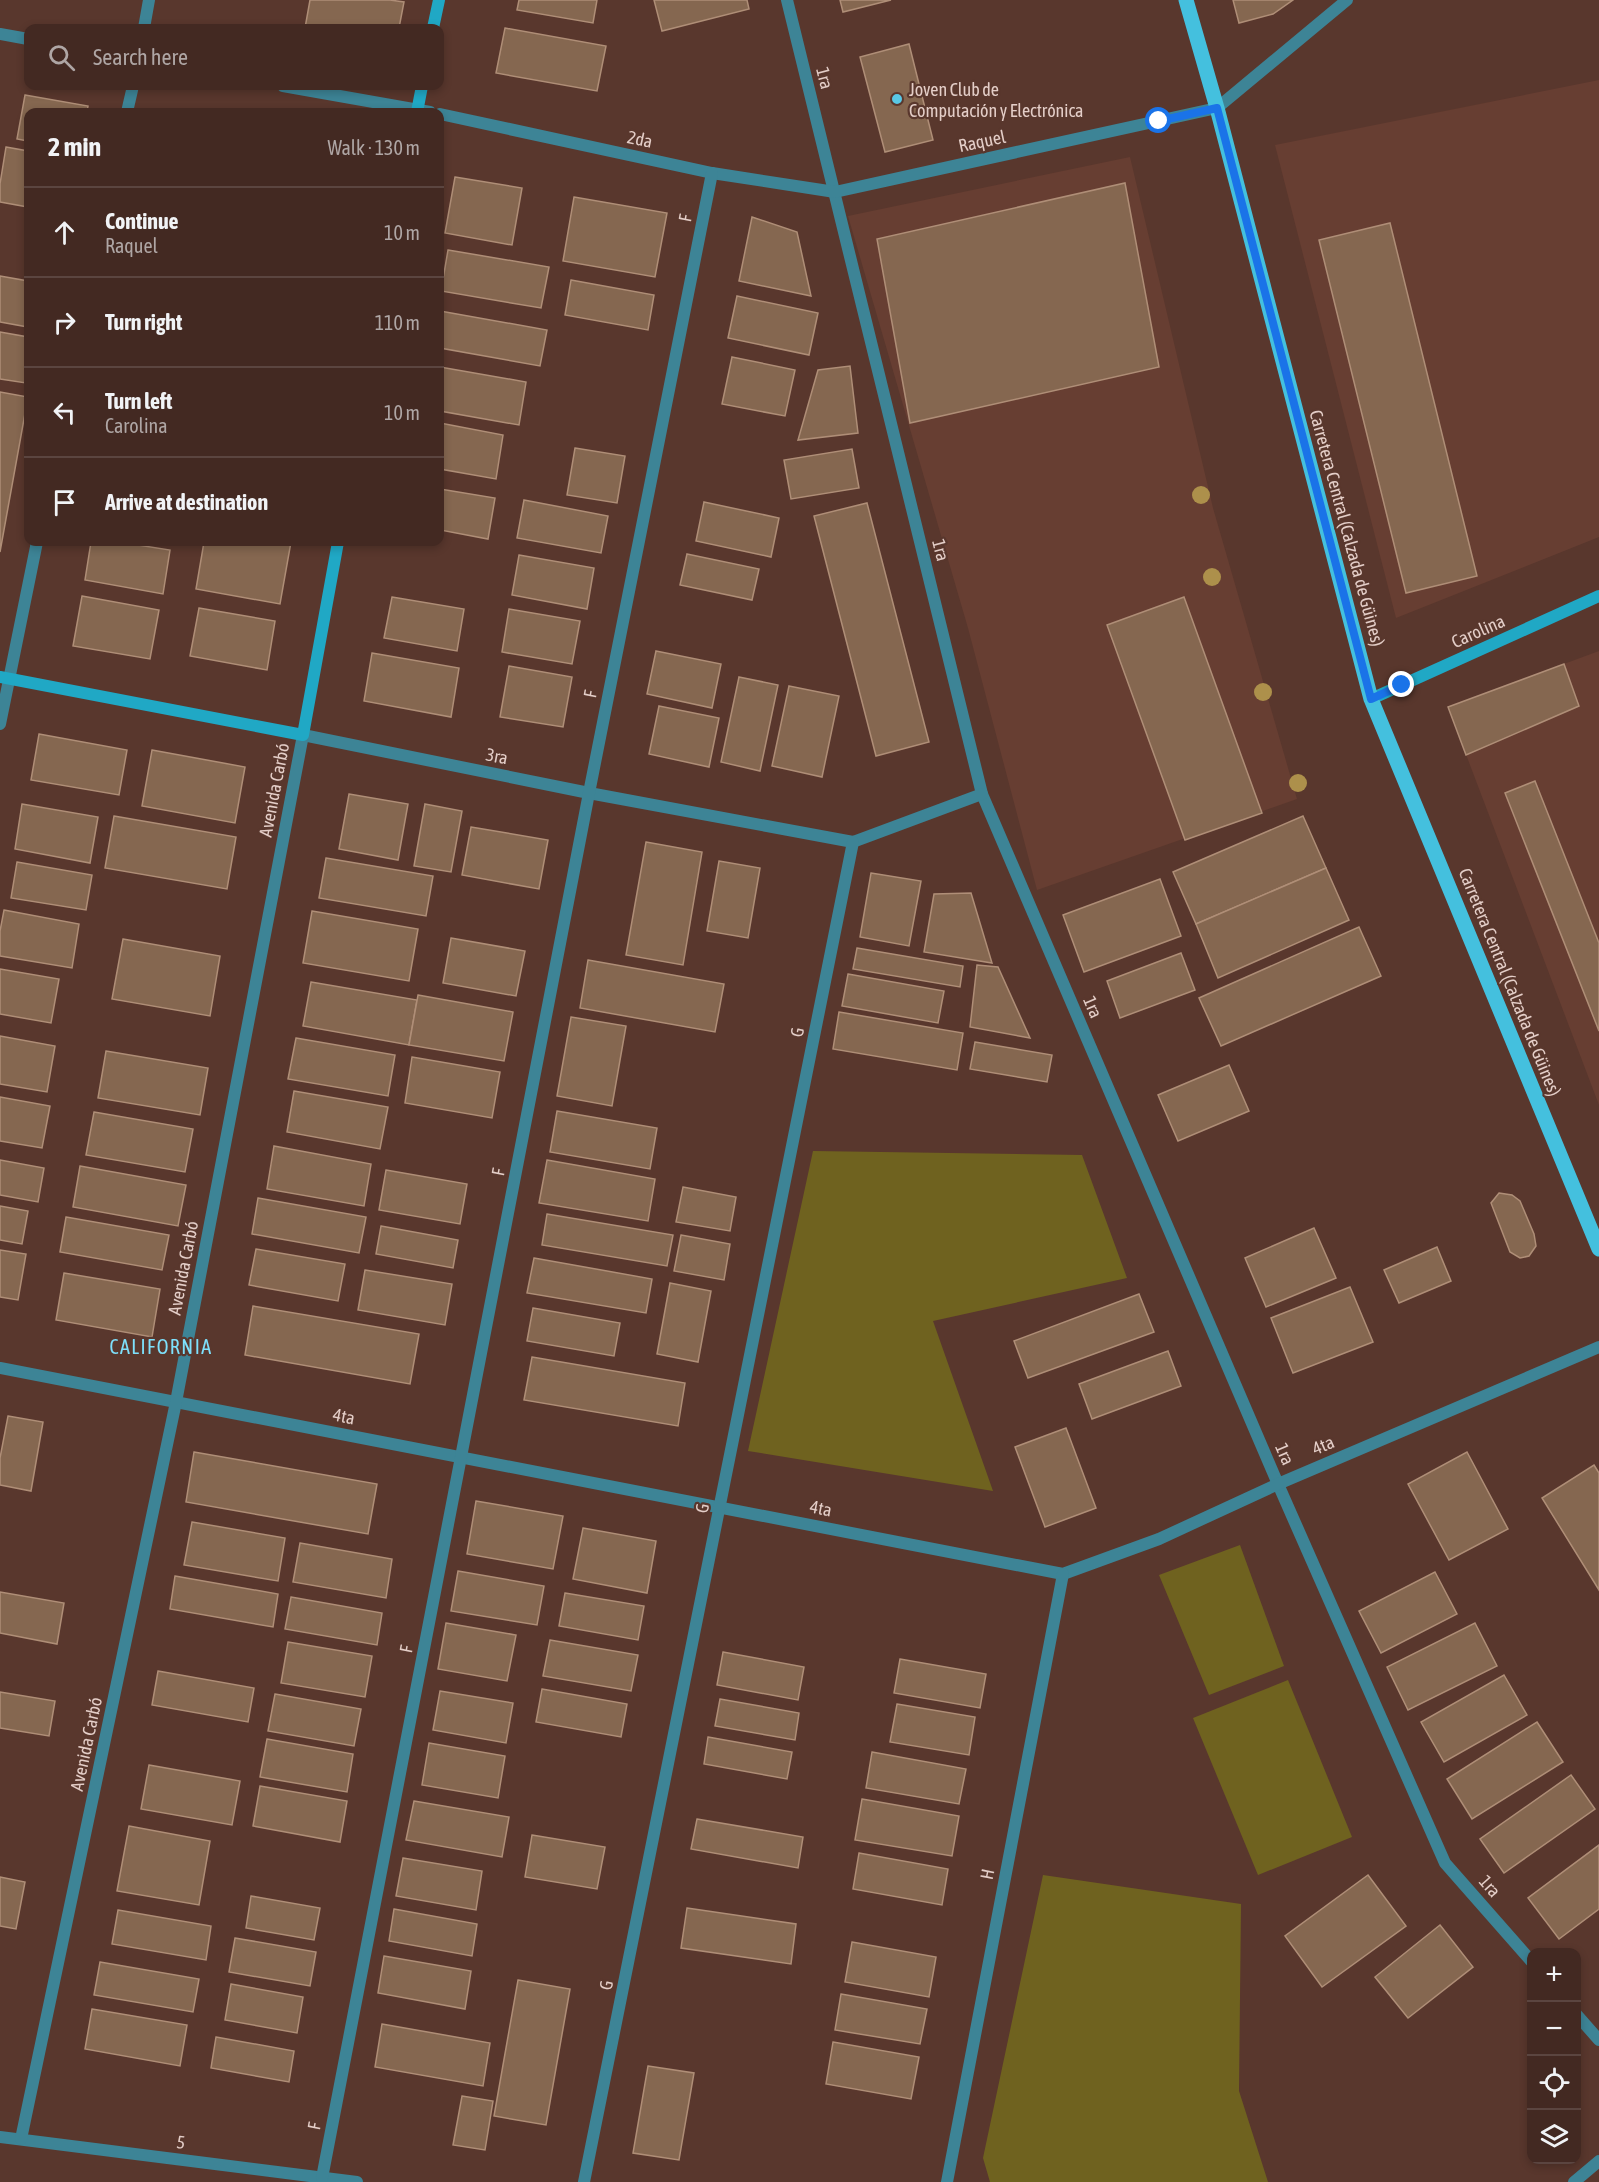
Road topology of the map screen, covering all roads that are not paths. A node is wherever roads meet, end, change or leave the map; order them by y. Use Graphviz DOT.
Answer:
graph roads {
  1 [pos="150,0"];
  2 [pos="439,0"];
  3 [pos="787,0"];
  4 [pos="1186,0"];
  5 [pos="1347,0"];
  6 [pos="145,24"];
  7 [pos="434,24"];
  8 [pos="0,34"];
  9 [pos="24,38"];
  10 [pos="132,90"];
  11 [pos="304,90"];
  12 [pos="421,90"];
  13 [pos="128,108"];
  14 [pos="401,108"];
  15 [pos="418,108"];
  16 [pos="1217,108"];
  17 [pos="444,115"];
  18 [pos="712,172"];
  19 [pos="835,192"];
  20 [pos="36,546"];
  21 [pos="337,546"];
  22 [pos="1599,596"];
  23 [pos="4,678"];
  24 [pos="1371,699"];
  25 [pos="0,724"];
  26 [pos="303,735"];
  27 [pos="589,793"];
  28 [pos="982,794"];
  29 [pos="854,842"];
  30 [pos="1599,1249"];
  31 [pos="1599,1347"];
  32 [pos="0,1368"];
  33 [pos="176,1402"];
  34 [pos="461,1457"];
  35 [pos="1278,1484"];
  36 [pos="721,1507"];
  37 [pos="1062,1574"];
  38 [pos="1527,1956"];
  39 [pos="1581,2020"];
  40 [pos="1599,2040"];
  41 [pos="0,2137"];
  42 [pos="21,2139"];
  43 [pos="1599,2162"];
  44 [pos="322,2178"];
  45 [pos="357,2182"];
  46 [pos="584,2182"];
  47 [pos="947,2182"];
  48 [pos="1574,2182"];
  1 -- 6 [label="street"];
  2 -- 7 [label="street"];
  3 -- 19 [label="street, 1ra"];
  4 -- 16 [label="main road, Carretera Central (Calzada de Güines)"];
  5 -- 16 [label="street, Raquel"];
  8 -- 9 [label="street"];
  10 -- 13 [label="street"];
  11 -- 14 [label="street"];
  12 -- 15 [label="street"];
  16 -- 19 [label="street, Raquel"];
  16 -- 24 [label="main road, Carretera Central (Calzada de Güines)"];
  17 -- 18 [label="street, 2da"];
  18 -- 19 [label="street, 2da"];
  18 -- 27 [label="street, F"];
  19 -- 28 [label="street, 1ra"];
  20 -- 23 [label="street"];
  21 -- 26 [label="street, Avenida Carbó"];
  22 -- 24 [label="street, Carolina"];
  23 -- 25 [label="street"];
  23 -- 26 [label="street, 3ra"];
  24 -- 30 [label="main road, Carretera Central (Calzada de Güines)"];
  26 -- 27 [label="street, 3ra"];
  26 -- 33 [label="street, Avenida Carbó"];
  27 -- 29 [label="street, 3ra"];
  27 -- 34 [label="street, F"];
  28 -- 29 [label="street"];
  28 -- 35 [label="street, 1ra"];
  29 -- 36 [label="street, G"];
  31 -- 35 [label="street, 4ta"];
  32 -- 33 [label="street, 4ta"];
  33 -- 34 [label="street, 4ta"];
  33 -- 42 [label="street, Avenida Carbó"];
  34 -- 36 [label="street, 4ta"];
  34 -- 44 [label="street, F"];
  35 -- 37 [label="street, 4ta"];
  35 -- 38 [label="street, 1ra"];
  36 -- 37 [label="street, 4ta"];
  36 -- 46 [label="street, G"];
  37 -- 47 [label="street, H"];
  39 -- 40 [label="street"];
  41 -- 42 [label="street, 5"];
  42 -- 44 [label="street, 5"];
  43 -- 48 [label="street"];
  44 -- 45 [label="street, 5"];
}
